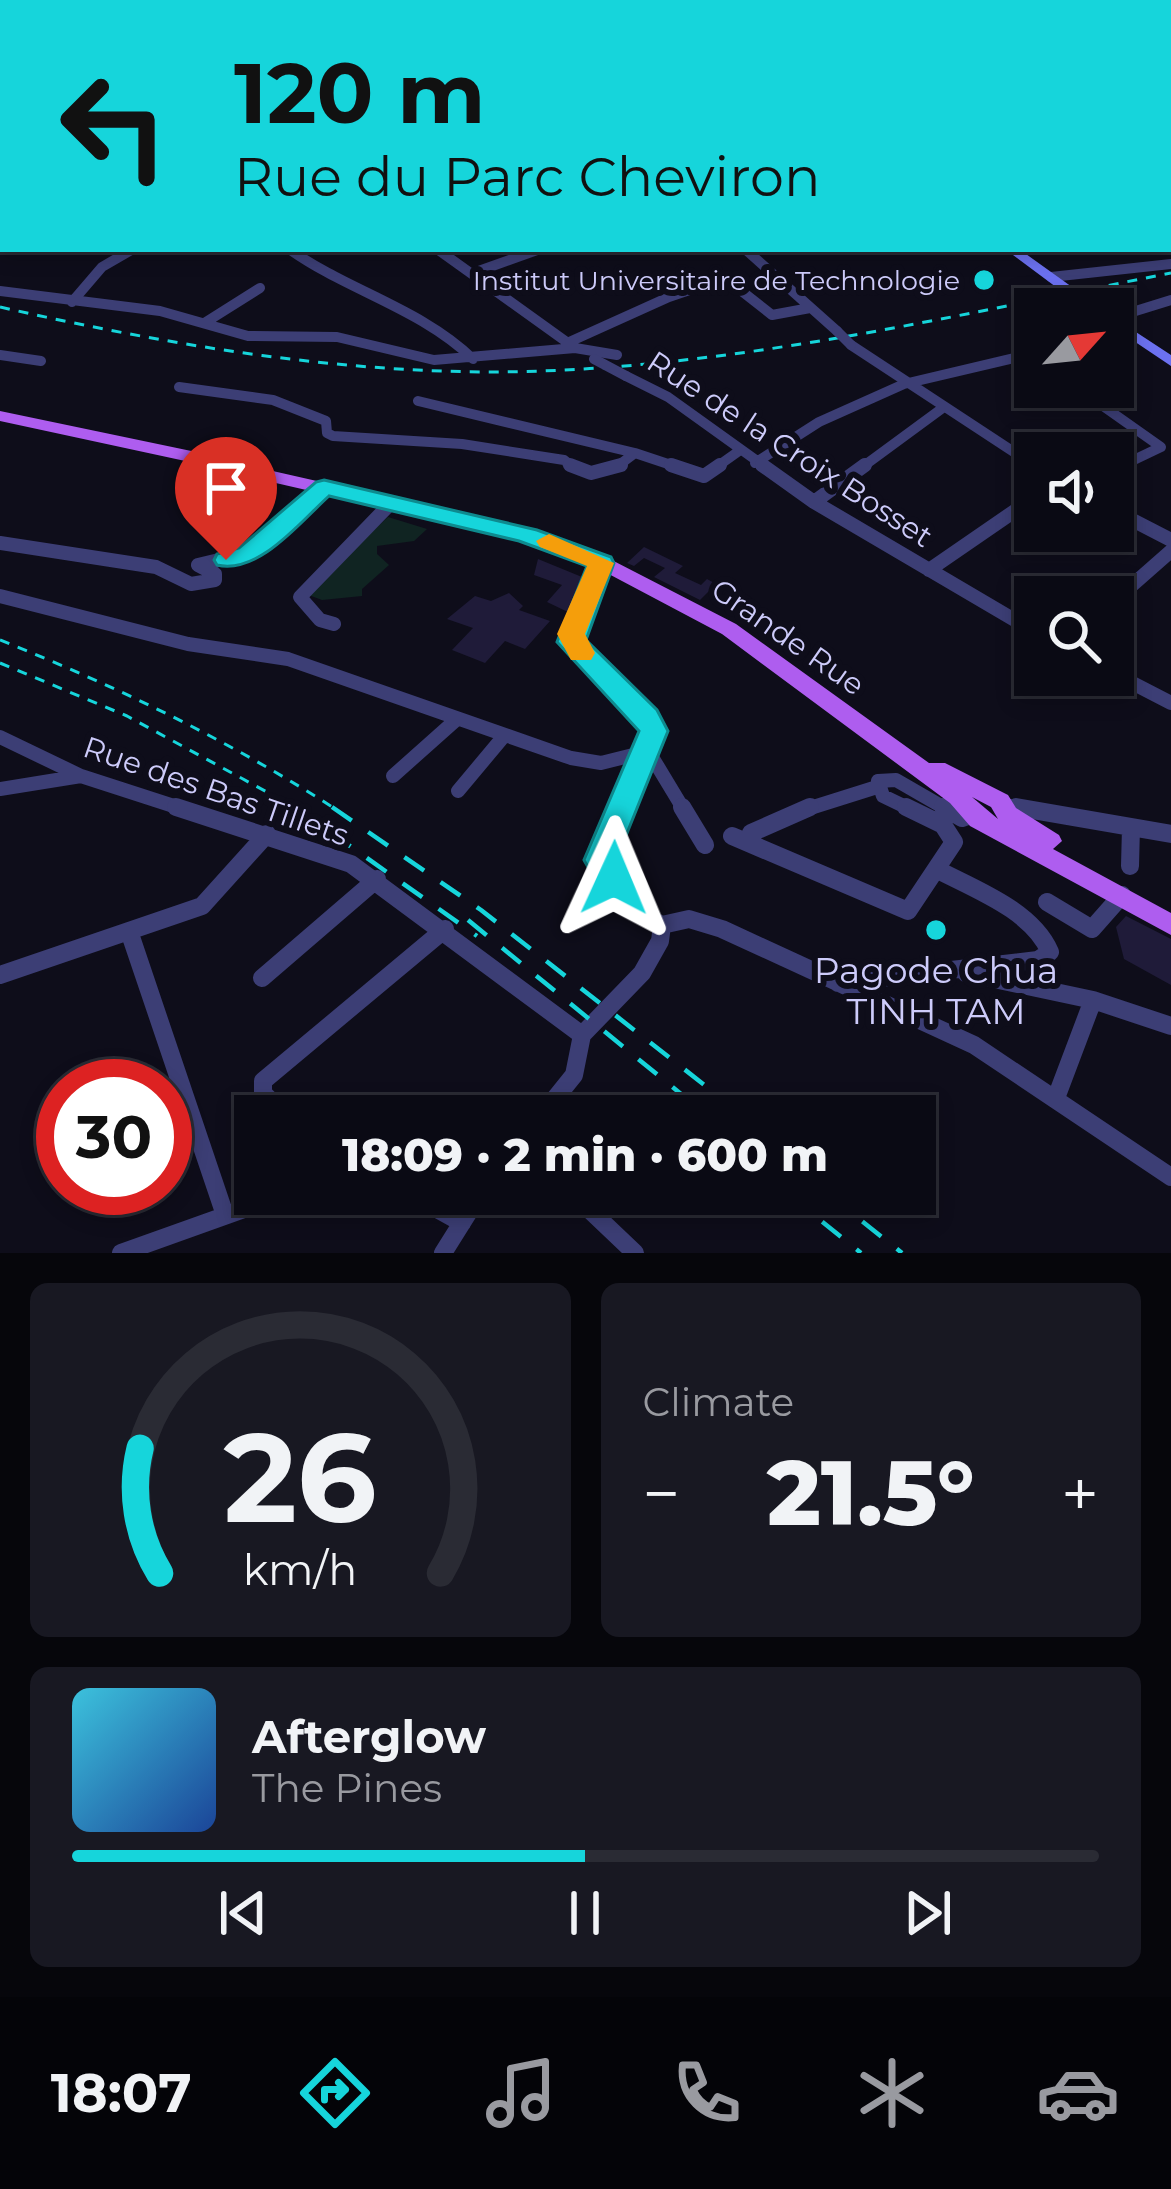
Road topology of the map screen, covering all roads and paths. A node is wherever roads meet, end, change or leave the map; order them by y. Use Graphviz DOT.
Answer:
graph roads {
  1 [pos="128,252"];
  2 [pos="293,252"];
  3 [pos="442,252"];
  4 [pos="532,252"];
  5 [pos="748,252"];
  6 [pos="1015,252"];
  7 [pos="1171,264"];
  8 [pos="473,273"];
  9 [pos="1051,277"];
  10 [pos="1065,287"];
  11 [pos="260,288"];
  12 [pos="0,291"];
  13 [pos="1171,300"];
  14 [pos="72,302"];
  15 [pos="810,308"];
  16 [pos="1134,312"];
  17 [pos="206,322"];
  18 [pos="1134,336"];
  19 [pos="573,347"];
  20 [pos="617,355"];
  21 [pos="0,356"];
  22 [pos="473,359"];
  23 [pos="1014,360"];
  24 [pos="41,361"];
  25 [pos="1171,362"];
  26 [pos="909,384"];
  27 [pos="179,387"];
  28 [pos="418,401"];
  29 [pos="944,407"];
  30 [pos="1106,408"];
  31 [pos="0,416"];
  32 [pos="739,451"];
  33 [pos="1014,452"];
  34 [pos="635,453"];
  35 [pos="1134,460"];
  36 [pos="755,464"];
  37 [pos="324,487"];
  38 [pos="814,502"];
  39 [pos="391,503"];
  40 [pos="1014,511"];
  41 [pos="1134,521"];
  42 [pos="1171,540"];
  43 [pos="0,543"];
  44 [pos="1171,551"];
  45 [pos="602,563"];
  46 [pos="929,570"];
  47 [pos="1134,584"];
  48 [pos="0,596"];
  49 [pos="1014,620"];
  50 [pos="334,624"];
  51 [pos="1134,684"];
  52 [pos="1171,703"];
  53 [pos="457,719"];
  54 [pos="504,736"];
  55 [pos="0,737"];
  56 [pos="641,753"];
  57 [pos="80,776"];
  58 [pos="393,776"];
  59 [pos="878,787"];
  60 [pos="0,789"];
  61 [pos="458,791"];
  62 [pos="989,810"];
  63 [pos="1132,826"];
  64 [pos="267,834"];
  65 [pos="1171,834"];
  66 [pos="705,845"];
  67 [pos="1130,866"];
  68 [pos="936,869"];
  69 [pos="377,879"];
  70 [pos="1120,897"];
  71 [pos="1047,902"];
  72 [pos="1171,909"];
  73 [pos="662,925"];
  74 [pos="1171,925"];
  75 [pos="445,929"];
  76 [pos="129,931"];
  77 [pos="943,970"];
  78 [pos="0,976"];
  79 [pos="262,978"];
  80 [pos="838,983"];
  81 [pos="1093,1000"];
  82 [pos="1171,1026"];
  83 [pos="582,1035"];
  84 [pos="264,1095"];
  85 [pos="558,1095"];
  86 [pos="1056,1098"];
  87 [pos="1171,1177"];
  88 [pos="234,1212"];
  89 [pos="225,1215"];
  90 [pos="447,1215"];
  91 [pos="466,1215"];
  92 [pos="595,1215"];
  93 [pos="461,1223"];
  94 [pos="121,1253"];
  95 [pos="442,1253"];
  96 [pos="635,1253"];
  1 -- 14 [label="street"];
  2 -- 22 [label="street"];
  3 -- 8 [label="street, Rue de la Croix Bosset"];
  4 -- 8 [label="street"];
  5 -- 15 [label="street"];
  6 -- 9 [label="main road"];
  7 -- 9 [label="street"];
  8 -- 19 [label="street, Rue de la Croix Bosset"];
  9 -- 10 [label="main road"];
  11 -- 17 [label="street"];
  12 -- 14 [label="street"];
  13 -- 16 [label="street"];
  14 -- 17 [label="street"];
  15 -- 19 [label="street"];
  15 -- 26 [label="street, bridge"];
  17 -- 22 [label="street"];
  18 -- 25 [label="main road"];
  19 -- 20 [label="street"];
  19 -- 22 [label="street"];
  19 -- 32 [label="street, Rue de la Croix Bosset, bridge"];
  21 -- 24 [label="street"];
  23 -- 26 [label="street"];
  26 -- 29 [label="street"];
  26 -- 36 [label="street"];
  27 -- 34 [label="street"];
  28 -- 34 [label="street"];
  29 -- 33 [label="street"];
  29 -- 38 [label="street"];
  30 -- 35 [label="street"];
  31 -- 37 [label="main road, Grande Rue"];
  32 -- 34 [label="street"];
  32 -- 36 [label="street, Rue de la Croix Bosset"];
  36 -- 38 [label="street, Rue de la Croix Bosset"];
  37 -- 39 [label="main road, Grande Rue"];
  37 -- 43 [label="street"];
  38 -- 46 [label="street, Rue de la Croix Bosset"];
  39 -- 45 [label="main road, Grande Rue"];
  39 -- 50 [label="street"];
  40 -- 46 [label="street"];
  41 -- 42 [label="street"];
  44 -- 47 [label="street"];
  45 -- 56 [label="street"];
  45 -- 62 [label="main road, Grande Rue"];
  46 -- 49 [label="street, Rue de la Croix Bosset"];
  48 -- 53 [label="street"];
  51 -- 52 [label="street"];
  53 -- 54 [label="street"];
  53 -- 58 [label="street"];
  54 -- 56 [label="street"];
  54 -- 61 [label="street"];
  55 -- 57 [label="street, Rue des Bas Tillets"];
  56 -- 66 [label="street"];
  56 -- 73 [label="street"];
  57 -- 60 [label="street"];
  57 -- 64 [label="street, Rue des Bas Tillets"];
  59 -- 62 [label="street"];
  59 -- 68 [label="street"];
  59 -- 68 [label="street"];
  62 -- 63 [label="street, Grande Rue"];
  62 -- 70 [label="main road"];
  62 -- 72 [label="main road"];
  63 -- 65 [label="street, Grande Rue"];
  63 -- 67 [label="street"];
  64 -- 69 [label="street, Rue des Bas Tillets"];
  64 -- 76 [label="street"];
  68 -- 77 [label="street"];
  69 -- 75 [label="street, Rue des Bas Tillets"];
  69 -- 79 [label="street"];
  70 -- 71 [label="street"];
  70 -- 74 [label="main road"];
  73 -- 80 [label="street"];
  73 -- 83 [label="street"];
  75 -- 83 [label="street, Rue des Bas Tillets"];
  75 -- 84 [label="street"];
  76 -- 78 [label="street"];
  76 -- 89 [label="street"];
  77 -- 80 [label="street"];
  77 -- 81 [label="street"];
  80 -- 86 [label="street"];
  81 -- 82 [label="street"];
  81 -- 86 [label="street"];
  83 -- 85 [label="street"];
  86 -- 87 [label="street"];
  88 -- 89 [label="street"];
  89 -- 94 [label="street"];
  90 -- 93 [label="street"];
  91 -- 93 [label="street"];
  92 -- 96 [label="street"];
  93 -- 95 [label="street"];
}
